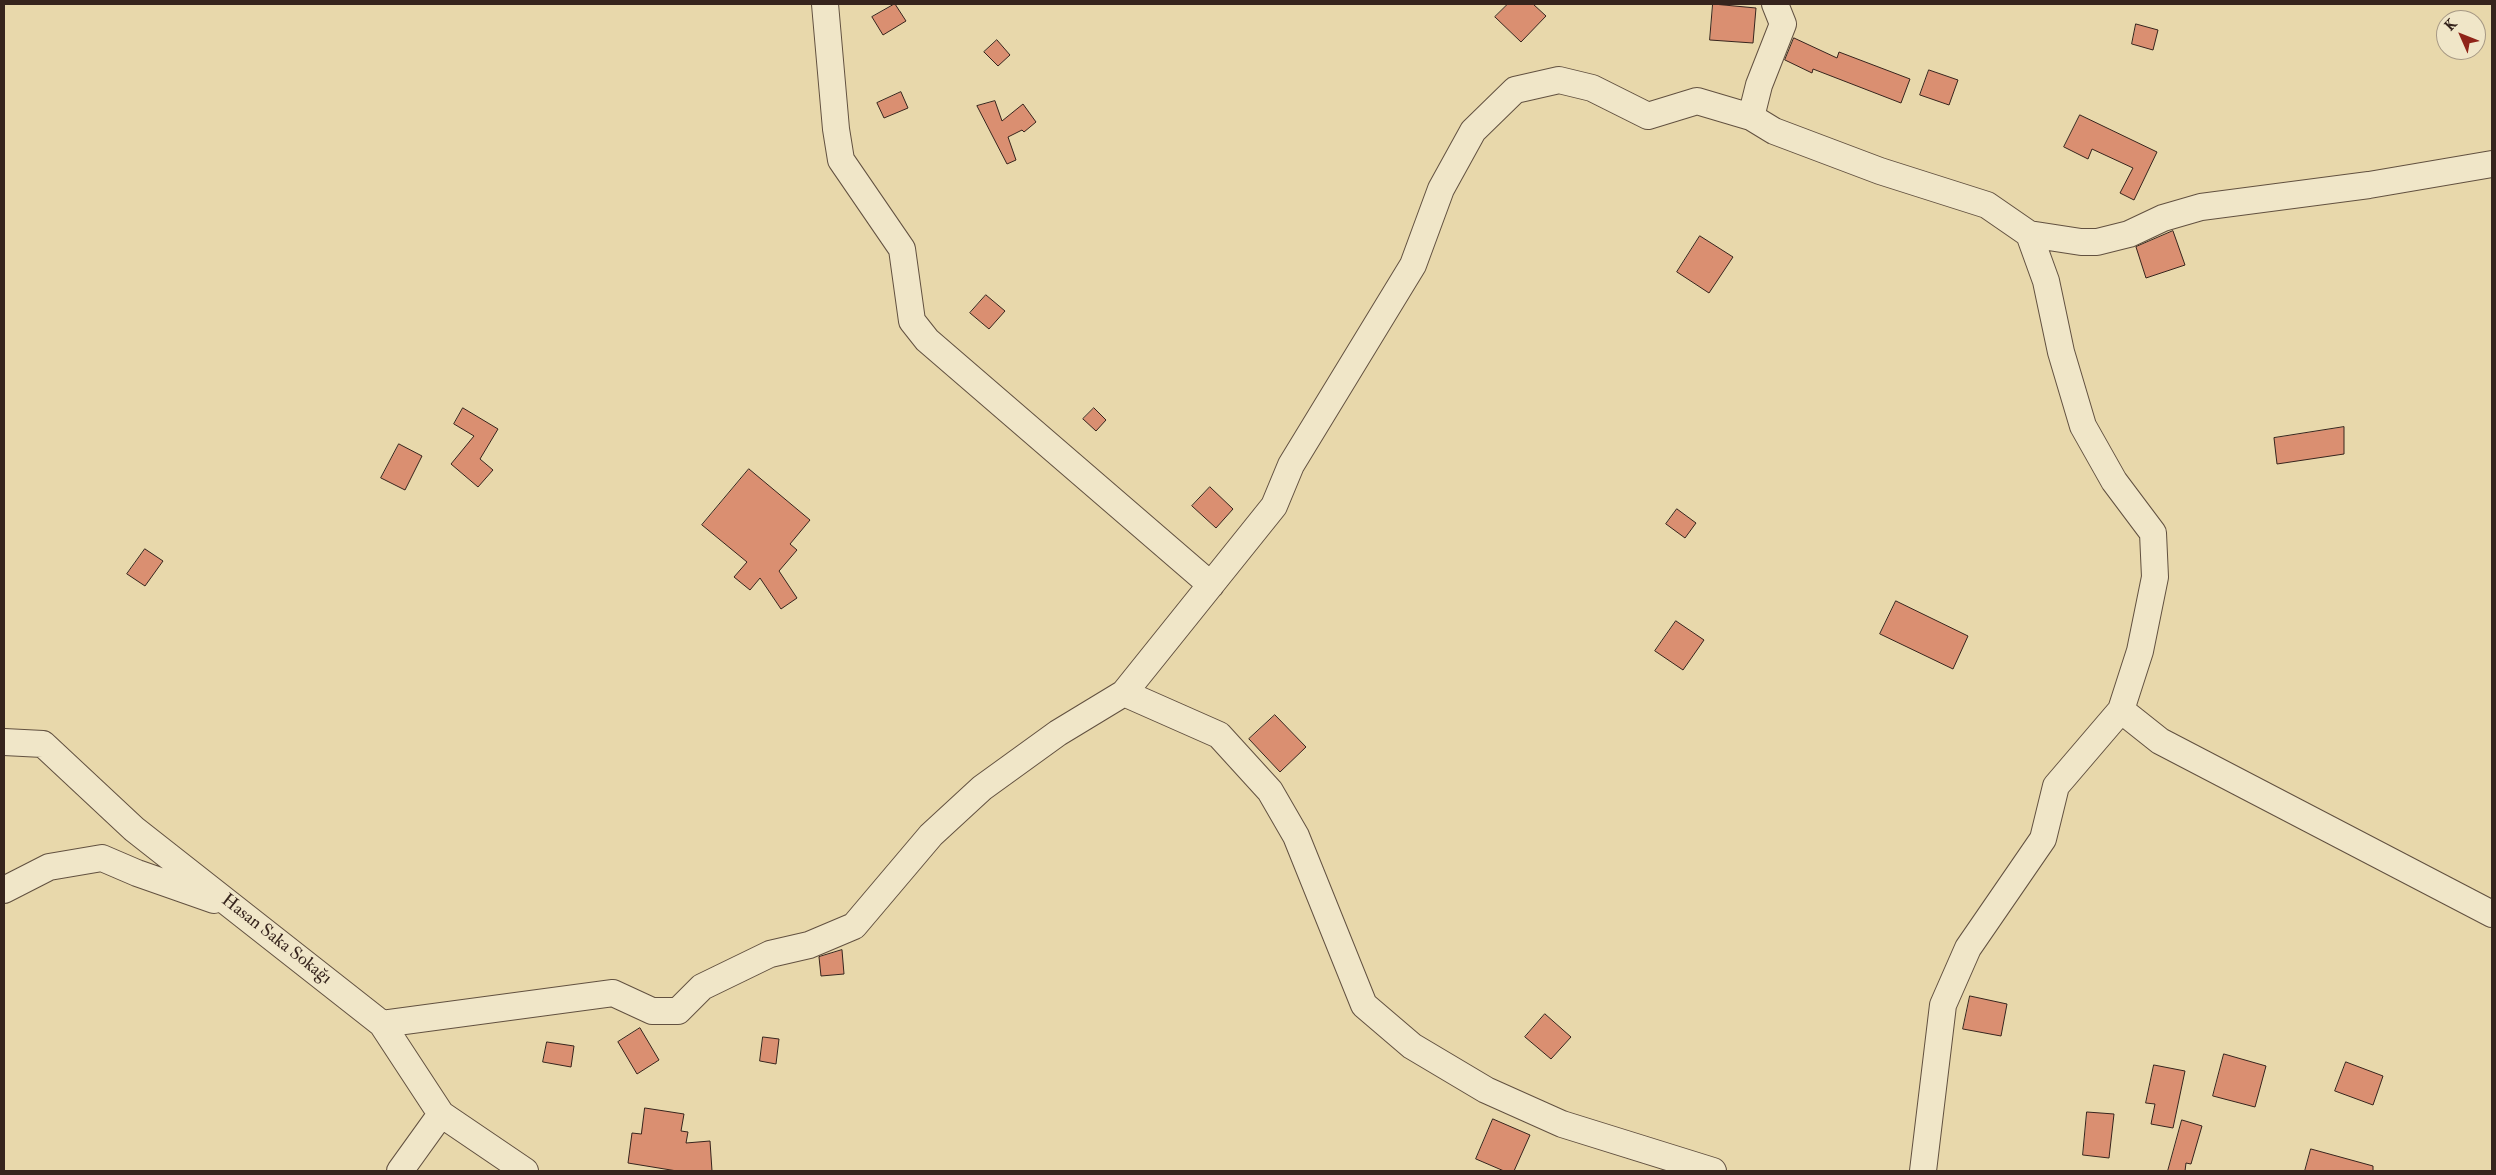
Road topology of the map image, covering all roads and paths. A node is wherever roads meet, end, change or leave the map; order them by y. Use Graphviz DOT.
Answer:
graph roads {
  1 [pos="825,4"];
  2 [pos="1775,4"];
  3 [pos="1751,117"];
  4 [pos="2492,164"];
  5 [pos="2029,234"];
  6 [pos="1211,584"];
  7 [pos="1124,693"];
  8 [pos="2120,710"];
  9 [pos="4,742"];
  10 [pos="4,890"];
  11 [pos="234,908"];
  12 [pos="2492,914"];
  13 [pos="382,1024"];
  14 [pos="441,1114"];
  15 [pos="400,1171"];
  16 [pos="525,1171"];
  17 [pos="1713,1171"];
  18 [pos="1924,1171"];
  1 -- 6 [label="street"];
  2 -- 3 [label="street"];
  3 -- 5 [label="street"];
  3 -- 6 [label="street"];
  4 -- 5 [label="street"];
  5 -- 8 [label="street"];
  6 -- 7 [label="street"];
  7 -- 13 [label="street"];
  7 -- 17 [label="street"];
  8 -- 12 [label="street"];
  8 -- 18 [label="street"];
  9 -- 11 [label="street, Hasan Saka Sokağı"];
  10 -- 11 [label="street"];
  11 -- 13 [label="street, Hasan Saka Sokağı"];
  13 -- 14 [label="street, Hasan Saka Sokağı"];
  14 -- 15 [label="street"];
  14 -- 16 [label="street, Hasan Saka Sokağı"];
}
